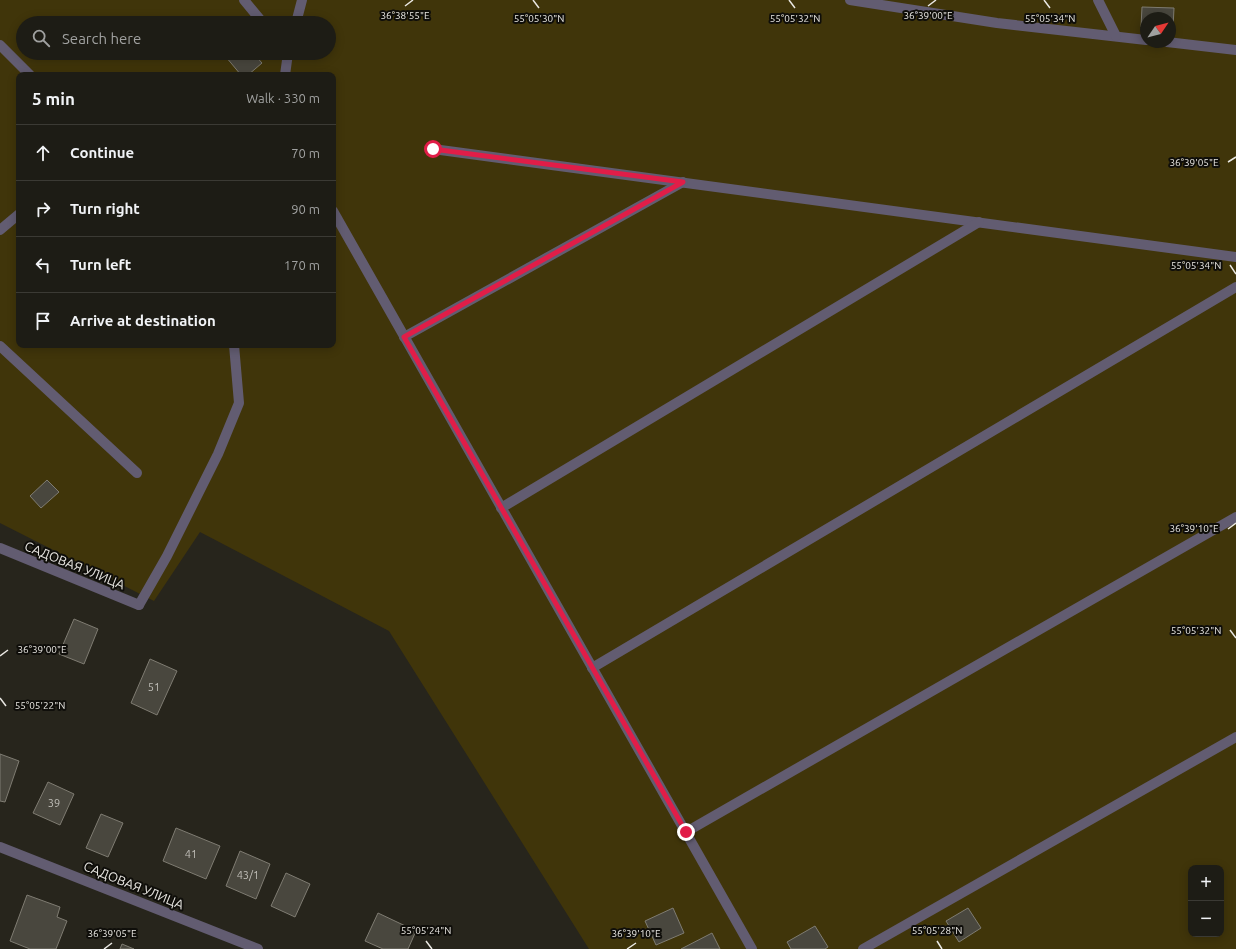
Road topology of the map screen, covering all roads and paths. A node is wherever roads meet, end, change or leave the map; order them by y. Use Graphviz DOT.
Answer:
graph roads {
  1 [pos="244,0"];
  2 [pos="302,0"];
  3 [pos="850,0"];
  4 [pos="1098,0"];
  5 [pos="257,16"];
  6 [pos="298,16"];
  7 [pos="1116,36"];
  8 [pos="1140,39"];
  9 [pos="1176,43"];
  10 [pos="0,45"];
  11 [pos="1236,50"];
  12 [pos="287,60"];
  13 [pos="27,72"];
  14 [pos="285,72"];
  15 [pos="433,149"];
  16 [pos="683,182"];
  17 [pos="336,216"];
  18 [pos="16,217"];
  19 [pos="979,222"];
  20 [pos="0,230"];
  21 [pos="1236,257"];
  22 [pos="1236,287"];
  23 [pos="404,337"];
  24 [pos="0,346"];
  25 [pos="234,348"];
  26 [pos="137,473"];
  27 [pos="501,508"];
  28 [pos="1236,517"];
  29 [pos="0,548"];
  30 [pos="592,668"];
  31 [pos="1236,737"];
  32 [pos="686,832"];
  33 [pos="0,846"];
  34 [pos="258,949"];
  35 [pos="752,949"];
  36 [pos="863,949"];
  1 -- 5 [label="street"];
  2 -- 6 [label="street"];
  3 -- 7 [label="street"];
  4 -- 7 [label="street"];
  7 -- 8 [label="street"];
  9 -- 11 [label="street"];
  10 -- 13 [label="street"];
  12 -- 14 [label="street"];
  15 -- 16 [label="street"];
  16 -- 19 [label="street"];
  16 -- 23 [label="street"];
  17 -- 23 [label="street"];
  18 -- 20 [label="street"];
  19 -- 21 [label="street"];
  19 -- 27 [label="street"];
  22 -- 30 [label="street"];
  23 -- 27 [label="street"];
  24 -- 26 [label="street"];
  25 -- 29 [label="street, САДОВАЯ УЛИЦА"];
  27 -- 30 [label="street"];
  28 -- 32 [label="street"];
  30 -- 32 [label="street"];
  31 -- 36 [label="street"];
  32 -- 35 [label="street"];
  33 -- 34 [label="street, САДОВАЯ УЛИЦА"];
}
